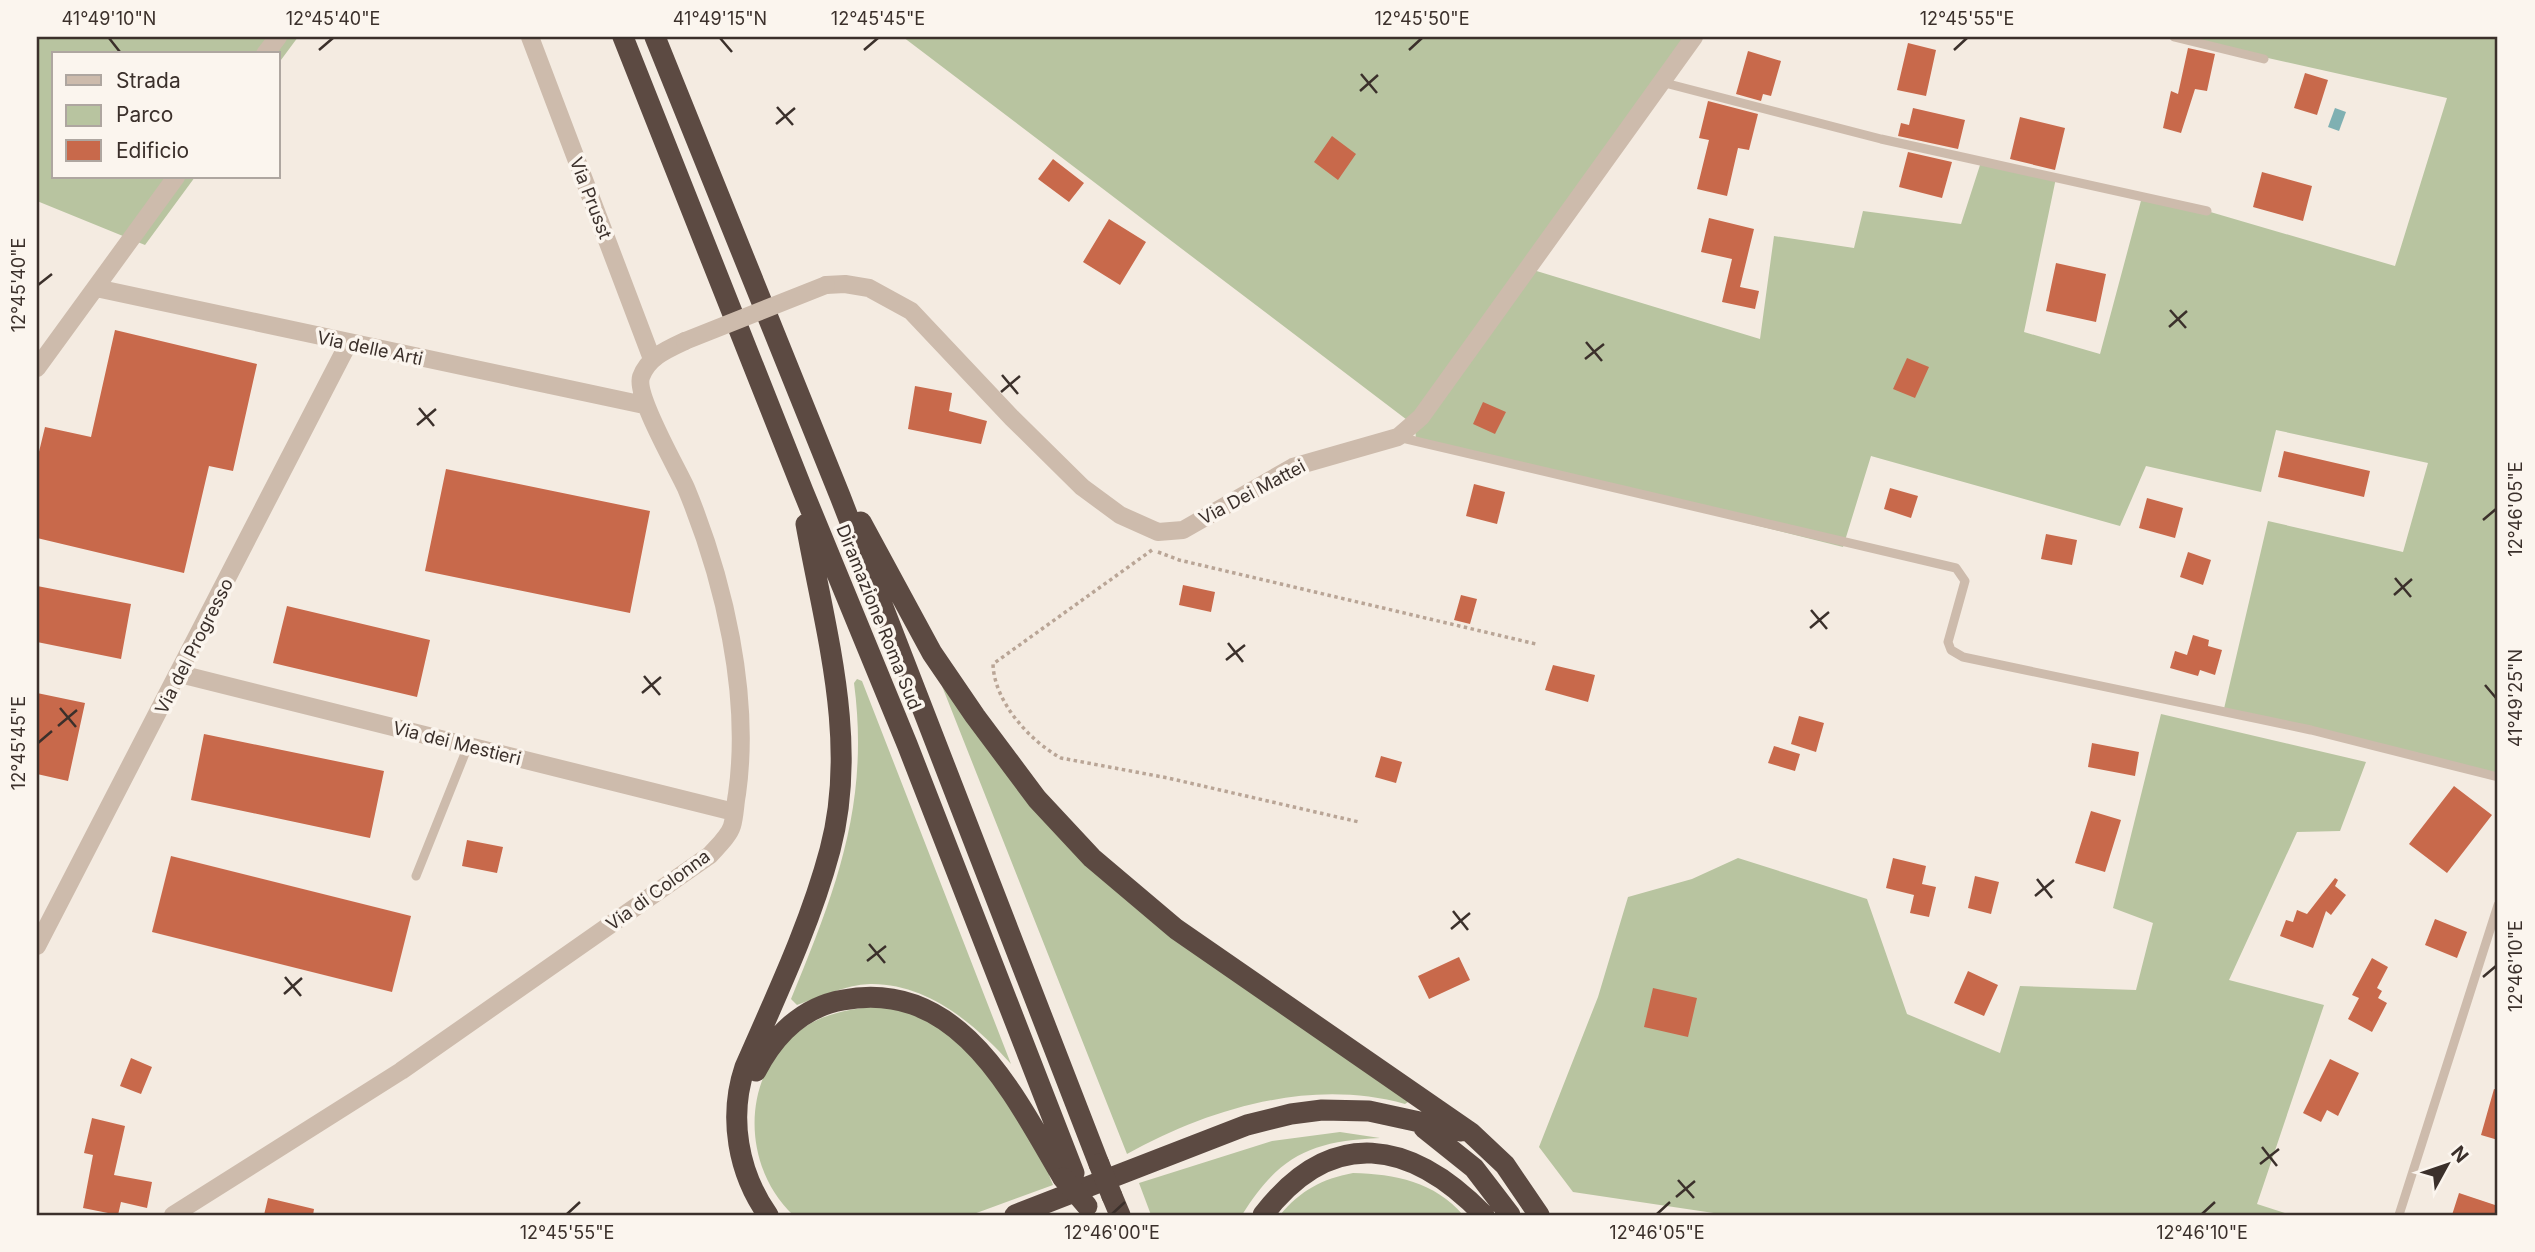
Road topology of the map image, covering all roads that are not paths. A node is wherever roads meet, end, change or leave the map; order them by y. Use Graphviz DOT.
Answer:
graph roads {
  1 [pos="278,37"];
  2 [pos="530,37"];
  3 [pos="623,37"];
  4 [pos="655,37"];
  5 [pos="1695,37"];
  6 [pos="2174,37"];
  7 [pos="267,52"];
  8 [pos="2264,59"];
  9 [pos="1660,81"];
  10 [pos="175,178"];
  11 [pos="2207,211"];
  12 [pos="96,288"];
  13 [pos="348,344"];
  14 [pos="652,359"];
  15 [pos="37,368"];
  16 [pos="644,405"];
  17 [pos="1398,437"];
  18 [pos="803,491"];
  19 [pos="840,496"];
  20 [pos="180,674"];
  21 [pos="468,746"];
  22 [pos="2498,777"];
  23 [pos="734,812"];
  24 [pos="416,876"];
  25 [pos="2498,905"];
  26 [pos="37,946"];
  27 [pos="738,1104"];
  28 [pos="1420,1125"];
  29 [pos="1471,1133"];
  30 [pos="1068,1175"];
  31 [pos="1116,1206"];
  32 [pos="1089,1210"];
  33 [pos="173,1215"];
  34 [pos="768,1215"];
  35 [pos="1015,1215"];
  36 [pos="1263,1215"];
  37 [pos="1484,1215"];
  38 [pos="1510,1215"];
  39 [pos="1539,1215"];
  40 [pos="2399,1215"];
  1 -- 7 [label="street"];
  2 -- 14 [label="street, Via Prusst"];
  3 -- 18 [label="highway, Diramazione Roma Sud"];
  4 -- 19 [label="highway, Diramazione Roma Sud"];
  5 -- 9 [label="street, Via Dei Mattei"];
  6 -- 8 [label="lane"];
  9 -- 11 [label="lane"];
  9 -- 17 [label="street, Via Dei Mattei"];
  10 -- 12 [label="street"];
  12 -- 13 [label="street, Via delle Arti"];
  12 -- 15 [label="street"];
  13 -- 16 [label="street, Via delle Arti"];
  13 -- 20 [label="street, Via del Progresso"];
  14 -- 16 [label="street"];
  14 -- 17 [label="street, Via Dei Mattei, bridge"];
  16 -- 23 [label="street, Via di Colonna"];
  17 -- 22 [label="lane"];
  18 -- 27 [label="highway"];
  18 -- 30 [label="highway, Diramazione Roma Sud"];
  19 -- 29 [label="highway"];
  19 -- 31 [label="highway, Diramazione Roma Sud, bridge"];
  20 -- 21 [label="street, Via dei Mestieri"];
  20 -- 26 [label="street, Via del Progresso"];
  21 -- 23 [label="street, Via dei Mestieri"];
  21 -- 24 [label="lane"];
  23 -- 33 [label="street, Via di Colonna"];
  25 -- 40 [label="lane"];
  27 -- 30 [label="highway"];
  27 -- 34 [label="highway"];
  28 -- 29 [label="highway"];
  28 -- 35 [label="highway"];
  28 -- 38 [label="highway"];
  29 -- 39 [label="highway"];
  30 -- 32 [label="highway, bridge"];
  36 -- 37 [label="highway"];
}
